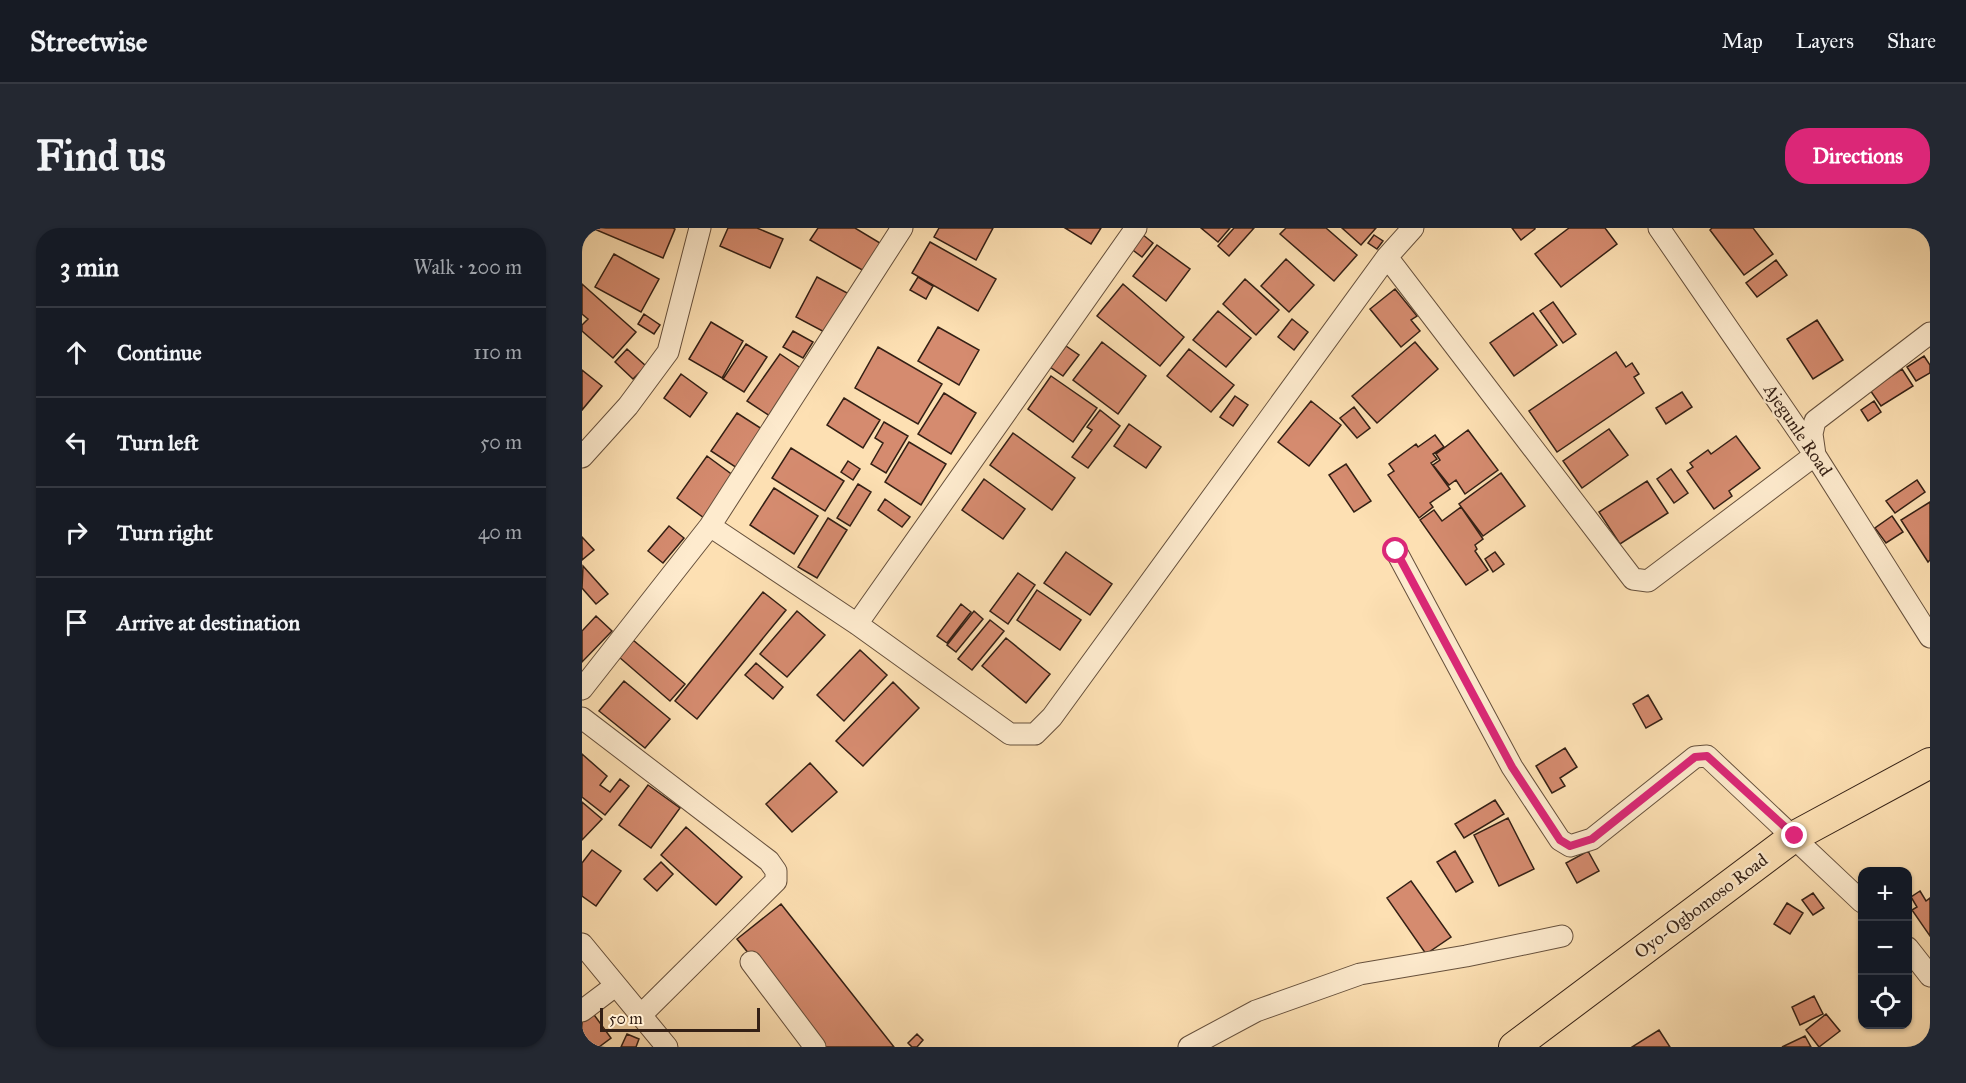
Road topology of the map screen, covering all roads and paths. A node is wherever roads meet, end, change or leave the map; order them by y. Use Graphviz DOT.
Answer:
graph roads {
  1 [pos="700,228"];
  2 [pos="902,228"];
  3 [pos="1136,228"];
  4 [pos="1413,228"];
  5 [pos="1666,230"];
  6 [pos="1387,257"];
  7 [pos="1930,333"];
  8 [pos="1815,455"];
  9 [pos="582,457"];
  10 [pos="710,526"];
  11 [pos="1396,551"];
  12 [pos="857,624"];
  13 [pos="1930,637"];
  14 [pos="582,689"];
  15 [pos="582,718"];
  16 [pos="1930,763"];
  17 [pos="1795,836"];
  18 [pos="1858,897"];
  19 [pos="1562,936"];
  20 [pos="582,944"];
  21 [pos="1912,953"];
  22 [pos="751,962"];
  23 [pos="1930,976"];
  24 [pos="615,986"];
  25 [pos="582,1011"];
  26 [pos="641,1015"];
  27 [pos="1523,1044"];
  28 [pos="668,1047"];
  29 [pos="815,1047"];
  30 [pos="1189,1047"];
  1 -- 9 [label="street"];
  2 -- 10 [label="street"];
  3 -- 12 [label="street"];
  4 -- 6 [label="street"];
  5 -- 8 [label="street, Ajegunle Road"];
  6 -- 8 [label="street"];
  6 -- 12 [label="street"];
  7 -- 8 [label="street"];
  8 -- 13 [label="street, Ajegunle Road"];
  10 -- 12 [label="street"];
  10 -- 14 [label="street"];
  11 -- 17 [label="street"];
  15 -- 26 [label="street"];
  16 -- 17 [label="highway, Oyo-Ogbomoso Road"];
  17 -- 18 [label="street"];
  17 -- 27 [label="highway, Oyo-Ogbomoso Road"];
  19 -- 30 [label="street"];
  20 -- 24 [label="street"];
  21 -- 23 [label="street"];
  22 -- 29 [label="street"];
  24 -- 25 [label="street"];
  24 -- 26 [label="street"];
  26 -- 28 [label="street"];
}
